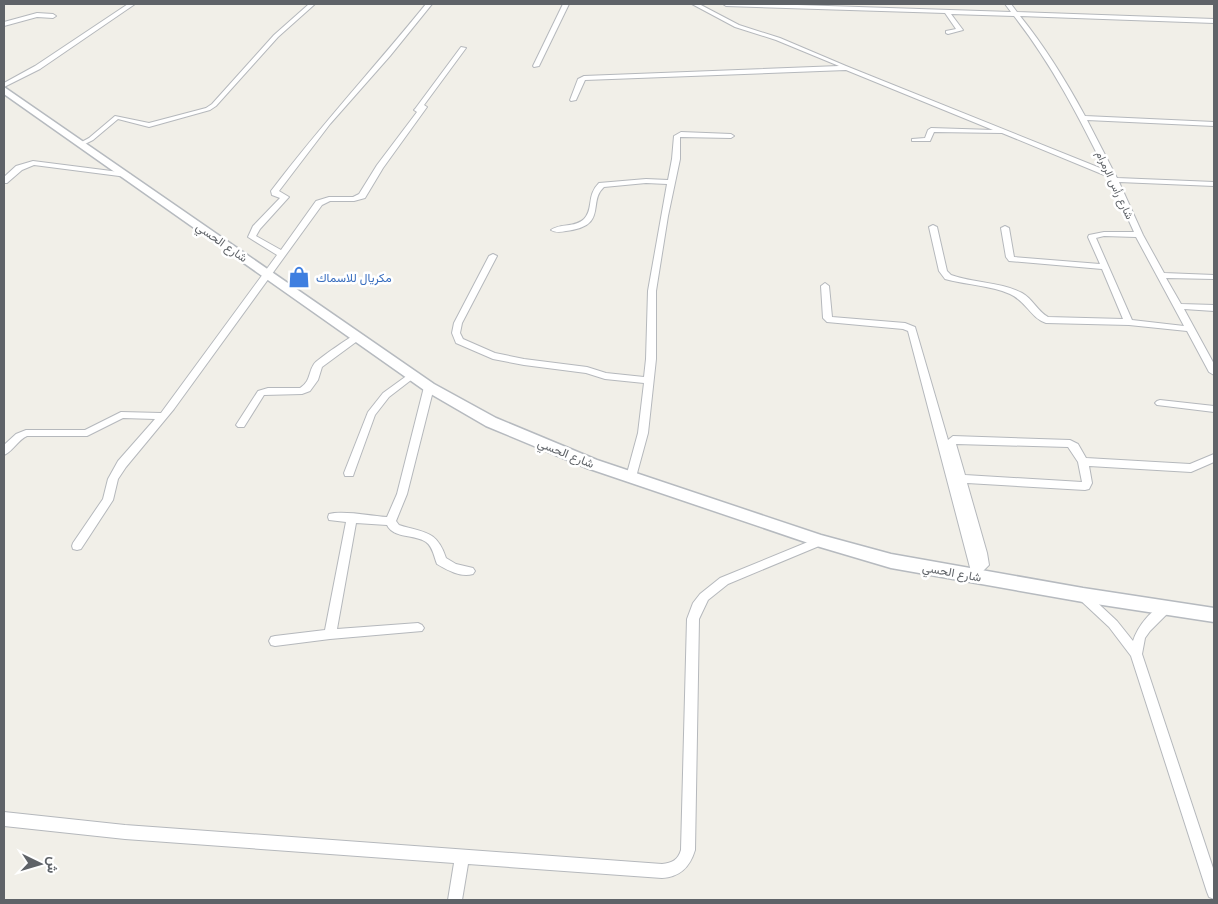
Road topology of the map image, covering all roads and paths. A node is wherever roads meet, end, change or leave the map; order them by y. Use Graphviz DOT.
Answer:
graph roads {
  1 [pos="132,4"];
  2 [pos="312,4"];
  3 [pos="429,4"];
  4 [pos="566,4"];
  5 [pos="695,4"];
  6 [pos="726,4"];
  7 [pos="1008,4"];
  8 [pos="946,11"];
  9 [pos="1016,14"];
  10 [pos="53,16"];
  11 [pos="1214,21"];
  12 [pos="4,24"];
  13 [pos="948,32"];
  14 [pos="463,48"];
  15 [pos="536,66"];
  16 [pos="847,68"];
  17 [pos="4,85"];
  18 [pos="4,90"];
  19 [pos="573,100"];
  20 [pos="424,107"];
  21 [pos="1083,118"];
  22 [pos="1214,124"];
  23 [pos="1005,132"];
  24 [pos="731,136"];
  25 [pos="914,140"];
  26 [pos="81,144"];
  27 [pos="128,175"];
  28 [pos="1112,177"];
  29 [pos="4,181"];
  30 [pos="670,182"];
  31 [pos="1214,184"];
  32 [pos="351,199"];
  33 [pos="933,227"];
  34 [pos="1005,228"];
  35 [pos="555,230"];
  36 [pos="1139,235"];
  37 [pos="281,254"];
  38 [pos="493,256"];
  39 [pos="1105,267"];
  40 [pos="269,274"];
  41 [pos="1162,275"];
  42 [pos="1214,278"];
  43 [pos="825,286"];
  44 [pos="1178,306"];
  45 [pos="1214,308"];
  46 [pos="1129,322"];
  47 [pos="1190,329"];
  48 [pos="357,337"];
  49 [pos="1214,372"];
  50 [pos="412,375"];
  51 [pos="648,380"];
  52 [pos="429,387"];
  53 [pos="1160,403"];
  54 [pos="1214,409"];
  55 [pos="164,416"];
  56 [pos="241,425"];
  57 [pos="4,451"];
  58 [pos="951,456"];
  59 [pos="1214,458"];
  60 [pos="1083,462"];
  61 [pos="349,473"];
  62 [pos="631,477"];
  63 [pos="961,479"];
  64 [pos="333,517"];
  65 [pos="352,517"];
  66 [pos="391,521"];
  67 [pos="820,541"];
  68 [pos="77,546"];
  69 [pos="469,571"];
  70 [pos="976,573"];
  71 [pos="1082,595"];
  72 [pos="1167,608"];
  73 [pos="1214,615"];
  74 [pos="418,628"];
  75 [pos="330,634"];
  76 [pos="275,641"];
  77 [pos="1136,654"];
  78 [pos="4,819"];
  79 [pos="462,856"];
  80 [pos="1214,892"];
  81 [pos="455,900"];
  1 -- 17 [label="street"];
  2 -- 26 [label="street"];
  3 -- 37 [label="street"];
  4 -- 15 [label="street"];
  5 -- 16 [label="street"];
  6 -- 8 [label="street"];
  7 -- 9 [label="street, شارع رأس الرمرام"];
  8 -- 9 [label="street"];
  8 -- 13 [label="street"];
  9 -- 11 [label="street"];
  9 -- 21 [label="street, شارع رأس الرمرام"];
  10 -- 12 [label="street"];
  14 -- 32 [label="street"];
  16 -- 19 [label="street"];
  16 -- 23 [label="street"];
  18 -- 26 [label="street, شارع الحسي"];
  20 -- 32 [label="street"];
  21 -- 22 [label="street"];
  21 -- 28 [label="street, شارع رأس الرمرام"];
  23 -- 25 [label="street"];
  23 -- 28 [label="street"];
  24 -- 30 [label="street"];
  26 -- 27 [label="street, شارع الحسي"];
  27 -- 29 [label="street"];
  27 -- 40 [label="street, شارع الحسي"];
  28 -- 31 [label="street"];
  28 -- 36 [label="street, شارع رأس الرمرام"];
  30 -- 35 [label="street"];
  30 -- 51 [label="street"];
  32 -- 37 [label="street"];
  33 -- 46 [label="street"];
  34 -- 39 [label="street"];
  36 -- 39 [label="street"];
  36 -- 41 [label="street, شارع رأس الرمرام"];
  37 -- 40 [label="street"];
  38 -- 51 [label="street"];
  39 -- 46 [label="street"];
  40 -- 48 [label="street, شارع الحسي"];
  40 -- 55 [label="street"];
  41 -- 42 [label="street"];
  41 -- 44 [label="street, شارع رأس الرمرام"];
  43 -- 58 [label="street"];
  44 -- 45 [label="street"];
  44 -- 47 [label="street, شارع رأس الرمرام"];
  46 -- 47 [label="street"];
  47 -- 49 [label="street, شارع رأس الرمرام"];
  48 -- 50 [label="street, شارع الحسي"];
  48 -- 56 [label="street"];
  50 -- 52 [label="street, شارع الحسي"];
  50 -- 61 [label="street"];
  51 -- 62 [label="street"];
  52 -- 62 [label="street, شارع الحسي"];
  52 -- 66 [label="street"];
  53 -- 54 [label="street"];
  55 -- 57 [label="street"];
  55 -- 68 [label="street"];
  58 -- 60 [label="street"];
  58 -- 63 [label="street"];
  58 -- 70 [label="street"];
  59 -- 60 [label="street"];
  60 -- 63 [label="street"];
  62 -- 67 [label="street, شارع الحسي"];
  63 -- 70 [label="street"];
  64 -- 65 [label="street"];
  65 -- 66 [label="street"];
  65 -- 75 [label="street"];
  66 -- 69 [label="street"];
  67 -- 70 [label="street, شارع الحسي"];
  67 -- 79 [label="street"];
  70 -- 71 [label="street, شارع الحسي"];
  71 -- 72 [label="street, شارع الحسي"];
  71 -- 77 [label="street"];
  72 -- 73 [label="street, شارع الحسي"];
  72 -- 77 [label="street"];
  74 -- 75 [label="street"];
  75 -- 76 [label="street"];
  77 -- 80 [label="street"];
  78 -- 79 [label="street"];
  79 -- 81 [label="street"];
}
